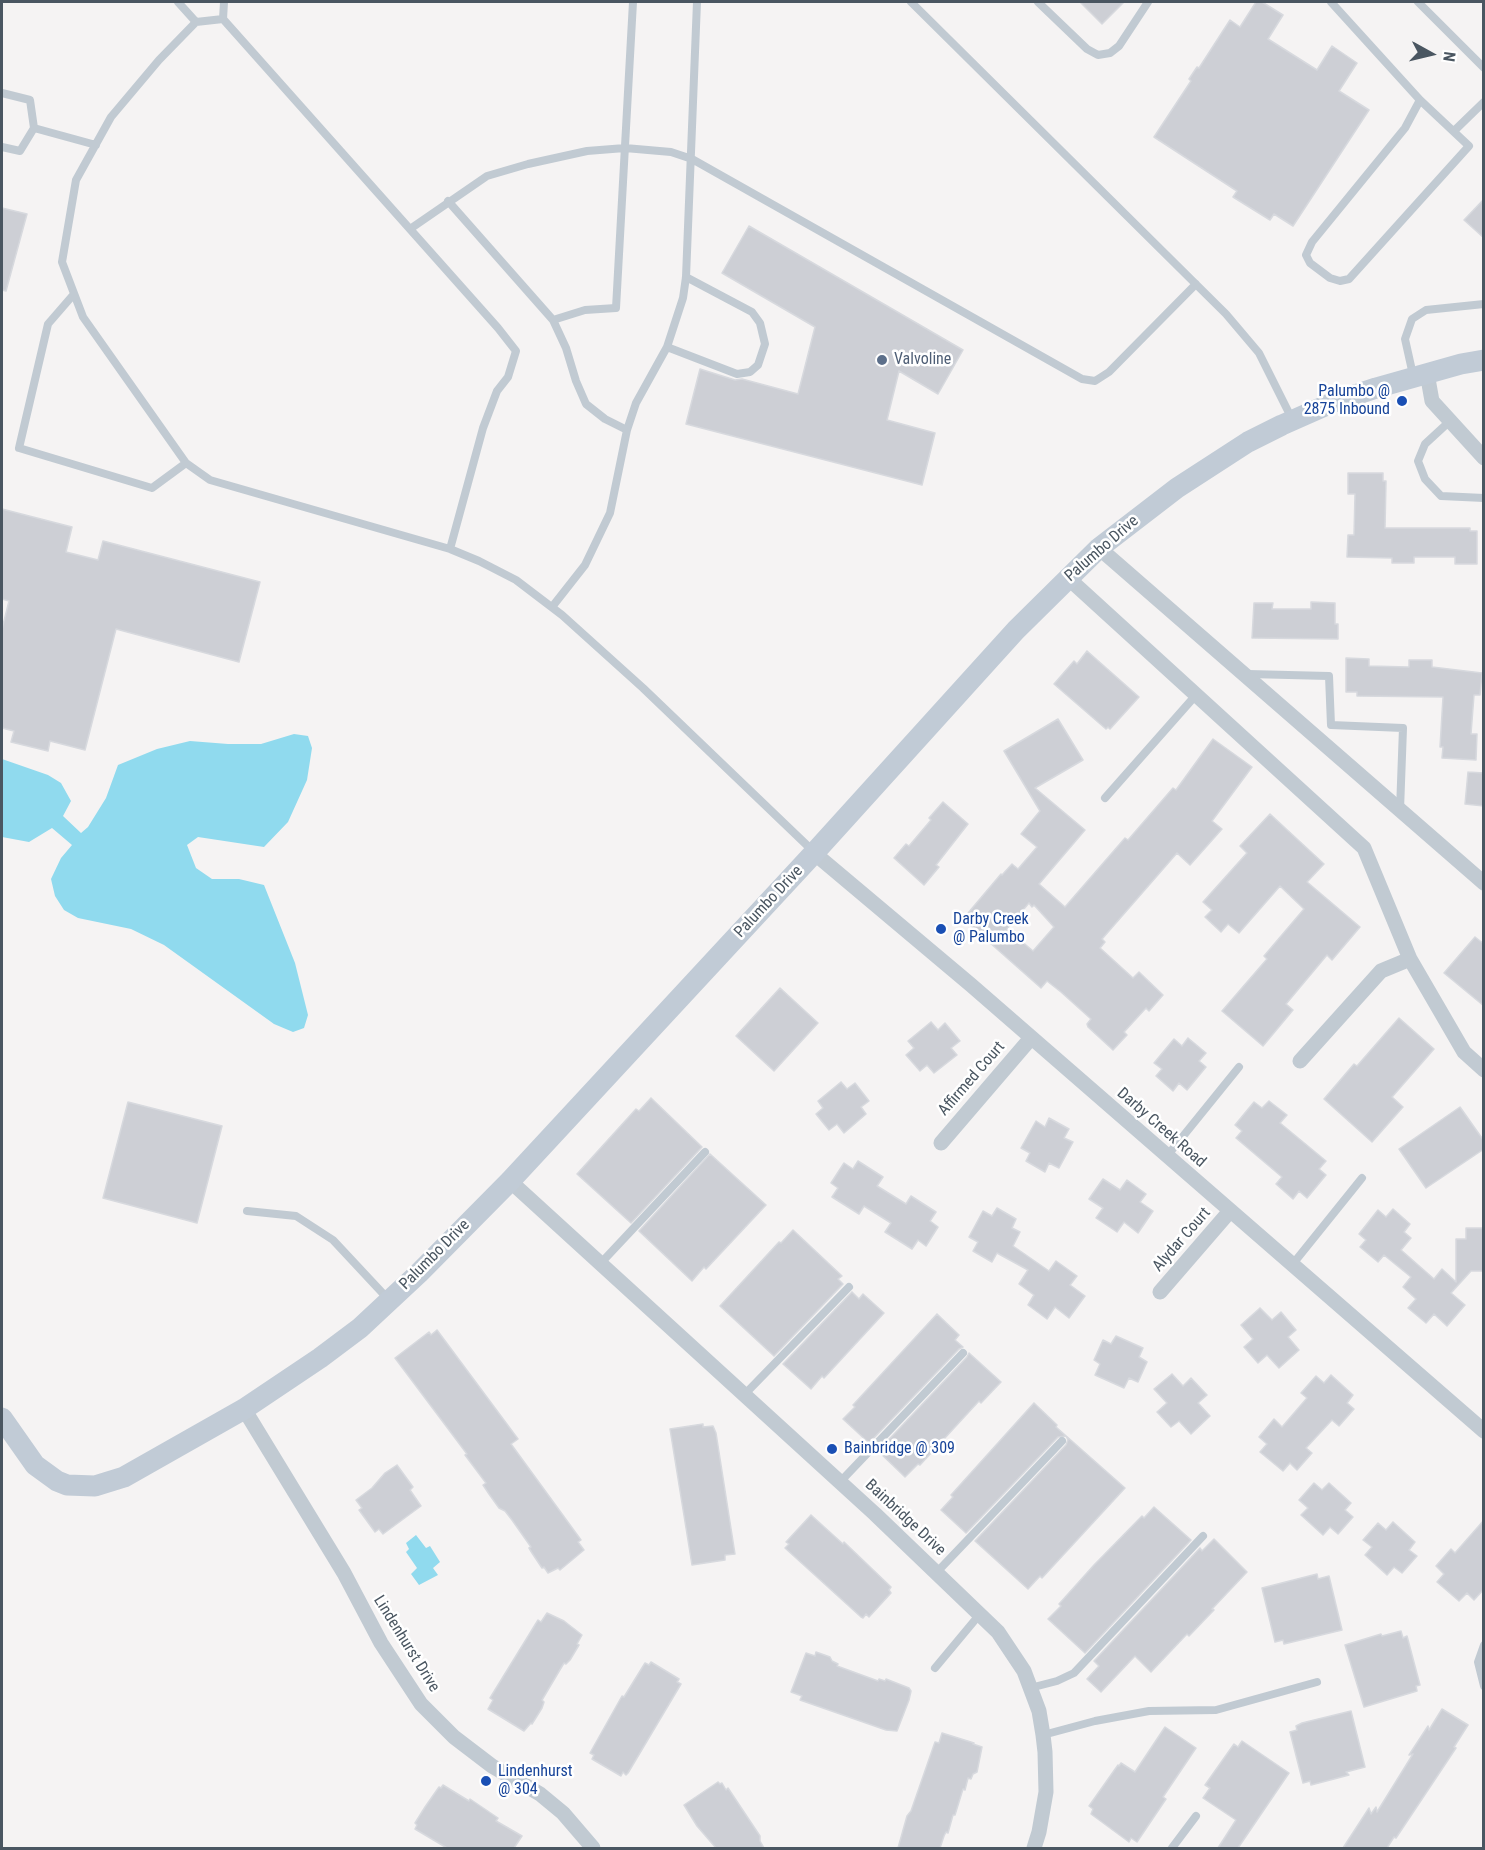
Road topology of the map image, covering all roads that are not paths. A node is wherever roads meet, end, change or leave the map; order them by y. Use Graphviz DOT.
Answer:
graph roads {
  1 [pos="178,2"];
  2 [pos="224,2"];
  3 [pos="633,2"];
  4 [pos="697,2"];
  5 [pos="911,2"];
  6 [pos="1038,2"];
  7 [pos="1148,2"];
  8 [pos="1331,2"];
  9 [pos="1418,2"];
  10 [pos="223,19"];
  11 [pos="196,22"];
  12 [pos="1484,68"];
  13 [pos="2,93"];
  14 [pos="1420,100"];
  15 [pos="1484,102"];
  16 [pos="34,128"];
  17 [pos="1454,131"];
  18 [pos="96,145"];
  19 [pos="2,147"];
  20 [pos="625,148"];
  21 [pos="692,159"];
  22 [pos="448,201"];
  23 [pos="410,229"];
  24 [pos="686,277"];
  25 [pos="1196,284"];
  26 [pos="74,294"];
  27 [pos="1484,304"];
  28 [pos="553,320"];
  29 [pos="667,347"];
  30 [pos="1484,360"];
  31 [pos="1420,375"];
  32 [pos="1293,420"];
  33 [pos="1450,421"];
  34 [pos="627,430"];
  35 [pos="1484,458"];
  36 [pos="186,463"];
  37 [pos="1484,498"];
  38 [pos="450,549"];
  39 [pos="1099,549"];
  40 [pos="1068,578"];
  41 [pos="552,607"];
  42 [pos="1243,674"];
  43 [pos="1196,695"];
  44 [pos="1331,725"];
  45 [pos="1317,738"];
  46 [pos="1105,798"];
  47 [pos="1400,810"];
  48 [pos="814,853"];
  49 [pos="1484,883"];
  50 [pos="1410,959"];
  51 [pos="1031,1038"];
  52 [pos="1300,1061"];
  53 [pos="1239,1067"];
  54 [pos="1484,1070"];
  55 [pos="941,1143"];
  56 [pos="705,1152"];
  57 [pos="1167,1156"];
  58 [pos="1362,1178"];
  59 [pos="510,1181"];
  60 [pos="247,1211"];
  61 [pos="1230,1211"];
  62 [pos="600,1264"];
  63 [pos="1292,1265"];
  64 [pos="849,1287"];
  65 [pos="1160,1292"];
  66 [pos="390,1300"];
  67 [pos="963,1353"];
  68 [pos="744,1395"];
  69 [pos="244,1409"];
  70 [pos="2,1418"];
  71 [pos="1484,1431"];
  72 [pos="1062,1441"];
  73 [pos="840,1482"];
  74 [pos="1203,1536"];
  75 [pos="937,1572"];
  76 [pos="980,1614"];
  77 [pos="1484,1645"];
  78 [pos="935,1668"];
  79 [pos="1317,1682"];
  80 [pos="1484,1686"];
  81 [pos="1030,1688"];
  82 [pos="1042,1735"];
  83 [pos="1196,1816"];
  84 [pos="1038,1847"];
  85 [pos="593,1848"];
  86 [pos="1172,1848"];
  1 -- 11 [label="lane"];
  2 -- 10 [label="lane"];
  3 -- 20 [label="lane"];
  4 -- 21 [label="lane"];
  5 -- 25 [label="lane"];
  6 -- 7 [label="lane"];
  8 -- 14 [label="lane"];
  9 -- 12 [label="lane"];
  10 -- 11 [label="lane"];
  10 -- 23 [label="lane"];
  11 -- 18 [label="lane"];
  13 -- 16 [label="lane"];
  14 -- 17 [label="lane"];
  14 -- 17 [label="lane"];
  15 -- 17 [label="lane"];
  16 -- 18 [label="lane"];
  16 -- 19 [label="lane"];
  18 -- 26 [label="lane"];
  20 -- 21 [label="lane"];
  20 -- 22 [label="lane"];
  20 -- 28 [label="lane"];
  21 -- 24 [label="lane"];
  21 -- 25 [label="lane"];
  22 -- 23 [label="lane"];
  22 -- 28 [label="lane"];
  23 -- 38 [label="lane"];
  24 -- 29 [label="lane"];
  24 -- 29 [label="lane"];
  25 -- 32 [label="lane"];
  26 -- 36 [label="lane"];
  26 -- 36 [label="lane"];
  27 -- 31 [label="lane"];
  28 -- 34 [label="lane"];
  29 -- 34 [label="lane"];
  30 -- 31 [label="street, Palumbo Drive"];
  31 -- 32 [label="street, Palumbo Drive"];
  31 -- 33 [label="street"];
  32 -- 39 [label="street, Palumbo Drive"];
  33 -- 35 [label="street"];
  33 -- 37 [label="lane"];
  34 -- 41 [label="lane"];
  36 -- 38 [label="lane"];
  38 -- 41 [label="lane"];
  39 -- 40 [label="street, Palumbo Drive"];
  39 -- 42 [label="street"];
  40 -- 43 [label="street"];
  40 -- 48 [label="street, Palumbo Drive"];
  41 -- 48 [label="lane"];
  42 -- 44 [label="lane"];
  42 -- 45 [label="street"];
  43 -- 46 [label="lane"];
  43 -- 50 [label="street"];
  44 -- 45 [label="lane"];
  44 -- 47 [label="lane"];
  45 -- 47 [label="street"];
  47 -- 49 [label="street"];
  48 -- 51 [label="street, Darby Creek Road"];
  48 -- 59 [label="street, Palumbo Drive"];
  50 -- 52 [label="street"];
  50 -- 54 [label="street"];
  51 -- 55 [label="street, Affirmed Court"];
  51 -- 57 [label="street, Darby Creek Road"];
  53 -- 57 [label="lane"];
  56 -- 62 [label="lane"];
  57 -- 61 [label="street, Darby Creek Road"];
  58 -- 63 [label="lane"];
  59 -- 62 [label="street, Bainbridge Drive"];
  59 -- 66 [label="street, Palumbo Drive"];
  60 -- 66 [label="lane"];
  61 -- 63 [label="street, Darby Creek Road"];
  61 -- 65 [label="street, Alydar Court"];
  62 -- 68 [label="street, Bainbridge Drive"];
  63 -- 71 [label="street, Darby Creek Road"];
  64 -- 68 [label="lane"];
  66 -- 69 [label="street, Palumbo Drive"];
  67 -- 73 [label="lane"];
  68 -- 73 [label="street, Bainbridge Drive"];
  69 -- 70 [label="street, Palumbo Drive"];
  69 -- 85 [label="street, Lindenhurst Drive"];
  72 -- 75 [label="lane"];
  73 -- 75 [label="street, Bainbridge Drive"];
  74 -- 81 [label="lane"];
  75 -- 76 [label="street, Bainbridge Drive"];
  76 -- 78 [label="lane"];
  76 -- 81 [label="street, Bainbridge Drive"];
  77 -- 80 [label="lane"];
  79 -- 82 [label="lane"];
  81 -- 82 [label="street, Bainbridge Drive"];
  82 -- 84 [label="street, Bainbridge Drive"];
  83 -- 86 [label="lane"];
}
